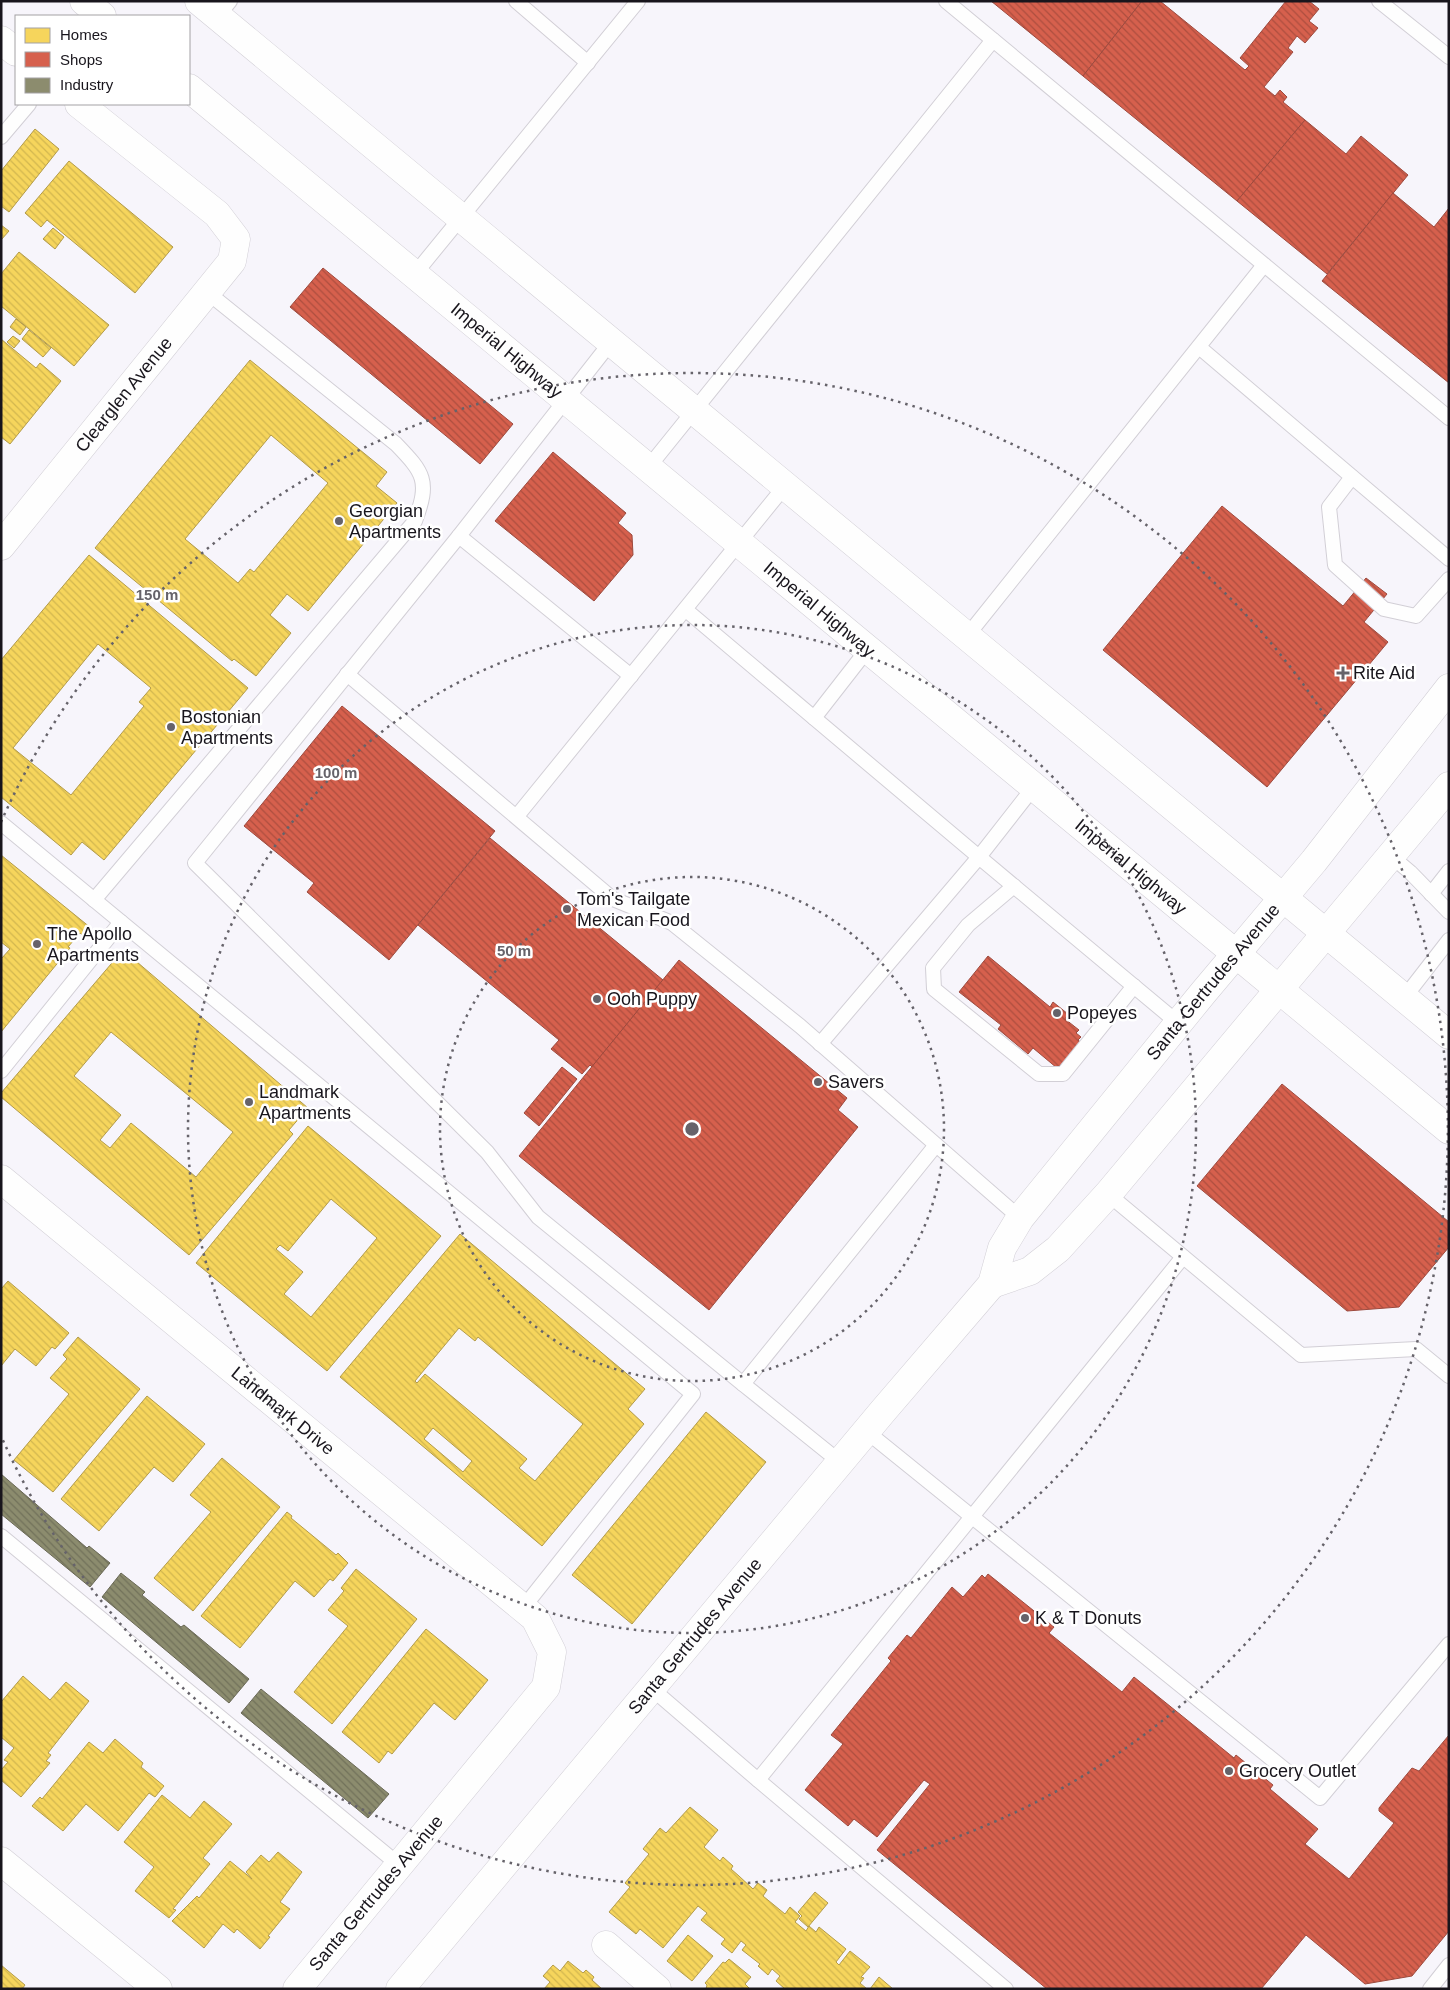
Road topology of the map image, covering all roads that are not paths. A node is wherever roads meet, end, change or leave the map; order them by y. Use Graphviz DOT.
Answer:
graph roads {
  1 [pos="84,1"];
  2 [pos="516,1"];
  3 [pos="638,1"];
  4 [pos="946,1"];
  5 [pos="1379,1"];
  6 [pos="216,6"];
  7 [pos="101,15"];
  8 [pos="1,40"];
  9 [pos="993,40"];
  10 [pos="15,51"];
  11 [pos="1449,57"];
  12 [pos="588,63"];
  13 [pos="190,89"];
  14 [pos="28,105"];
  15 [pos="80,105"];
  16 [pos="1,137"];
  17 [pos="461,218"];
  18 [pos="1264,265"];
  19 [pos="414,275"];
  20 [pos="207,292"];
  21 [pos="611,342"];
  22 [pos="1199,347"];
  23 [pos="565,401"];
  24 [pos="695,411"];
  25 [pos="1449,418"];
  26 [pos="648,469"];
  27 [pos="1352,477"];
  28 [pos="785,486"];
  29 [pos="459,536"];
  30 [pos="738,544"];
  31 [pos="1,546"];
  32 [pos="1449,559"];
  33 [pos="1449,579"];
  34 [pos="686,610"];
  35 [pos="967,636"];
  36 [pos="867,650"];
  37 [pos="347,674"];
  38 [pos="631,676"];
  39 [pos="1449,688"];
  40 [pos="814,718"];
  41 [pos="1449,786"];
  42 [pos="1033,788"];
  43 [pos="517,816"];
  44 [pos="1,823"];
  45 [pos="1391,856"];
  46 [pos="979,857"];
  47 [pos="1449,871"];
  48 [pos="1014,886"];
  49 [pos="1431,894"];
  50 [pos="1283,898"];
  51 [pos="94,900"];
  52 [pos="1449,912"];
  53 [pos="121,922"];
  54 [pos="1324,932"];
  55 [pos="1449,940"];
  56 [pos="1235,955"];
  57 [pos="1134,986"];
  58 [pos="1278,989"];
  59 [pos="1404,998"];
  60 [pos="1178,1023"];
  61 [pos="1449,1035"];
  62 [pos="820,1044"];
  63 [pos="1,1071"];
  64 [pos="1449,1130"];
  65 [pos="936,1144"];
  66 [pos="1,1179"];
  67 [pos="1108,1194"];
  68 [pos="1020,1218"];
  69 [pos="1183,1257"];
  70 [pos="992,1284"];
  71 [pos="1449,1376"];
  72 [pos="743,1384"];
  73 [pos="866,1431"];
  74 [pos="840,1462"];
  75 [pos="972,1517"];
  76 [pos="1,1536"];
  77 [pos="523,1608"];
  78 [pos="1449,1644"];
  79 [pos="552,1652"];
  80 [pos="652,1688"];
  81 [pos="758,1780"];
  82 [pos="1,1861"];
  83 [pos="400,1865"];
  84 [pos="606,1945"];
  85 [pos="1449,1966"];
  86 [pos="158,1989"];
  87 [pos="297,1989"];
  88 [pos="400,1989"];
  89 [pos="657,1989"];
  90 [pos="1006,1989"];
  91 [pos="1430,1989"];
  1 -- 7 [label="main road"];
  2 -- 12 [label="lane"];
  3 -- 12 [label="lane"];
  4 -- 9 [label="lane"];
  5 -- 11 [label="lane"];
  6 -- 17 [label="main road"];
  8 -- 10 [label="main road"];
  9 -- 18 [label="lane"];
  9 -- 24 [label="lane"];
  12 -- 17 [label="lane"];
  13 -- 19 [label="main road, Imperial Highway"];
  14 -- 16 [label="lane"];
  15 -- 20 [label="main road, Clearglen Avenue"];
  17 -- 19 [label="lane"];
  17 -- 21 [label="main road"];
  18 -- 22 [label="lane"];
  18 -- 25 [label="lane"];
  19 -- 23 [label="main road, Imperial Highway"];
  20 -- 31 [label="main road, Clearglen Avenue"];
  20 -- 51 [label="lane"];
  21 -- 23 [label="lane"];
  21 -- 24 [label="main road"];
  22 -- 27 [label="lane"];
  22 -- 35 [label="lane"];
  23 -- 26 [label="main road, Imperial Highway"];
  23 -- 29 [label="lane"];
  24 -- 26 [label="lane"];
  24 -- 28 [label="main road"];
  26 -- 30 [label="main road, Imperial Highway"];
  27 -- 32 [label="lane"];
  27 -- 33 [label="lane"];
  28 -- 30 [label="lane"];
  28 -- 35 [label="main road"];
  29 -- 37 [label="lane"];
  29 -- 38 [label="lane"];
  30 -- 34 [label="lane"];
  30 -- 36 [label="main road, Imperial Highway"];
  34 -- 38 [label="lane"];
  34 -- 40 [label="lane"];
  35 -- 50 [label="main road"];
  36 -- 40 [label="lane"];
  36 -- 42 [label="main road, Imperial Highway"];
  37 -- 43 [label="lane"];
  37 -- 72 [label="lane"];
  38 -- 43 [label="lane"];
  39 -- 50 [label="main road, Santa Gertrudes Avenue"];
  40 -- 46 [label="lane"];
  41 -- 45 [label="main road"];
  42 -- 46 [label="lane"];
  42 -- 56 [label="main road, Imperial Highway"];
  43 -- 62 [label="lane"];
  44 -- 51 [label="lane"];
  45 -- 49 [label="lane"];
  45 -- 54 [label="main road"];
  46 -- 48 [label="lane"];
  46 -- 62 [label="lane"];
  47 -- 49 [label="lane"];
  48 -- 57 [label="lane"];
  48 -- 57 [label="lane"];
  49 -- 52 [label="lane"];
  50 -- 54 [label="main road"];
  50 -- 56 [label="main road, Santa Gertrudes Avenue"];
  51 -- 53 [label="lane"];
  53 -- 63 [label="lane"];
  53 -- 77 [label="lane"];
  54 -- 58 [label="main road"];
  54 -- 59 [label="main road"];
  55 -- 59 [label="lane"];
  56 -- 58 [label="main road, Imperial Highway"];
  56 -- 60 [label="main road, Santa Gertrudes Avenue"];
  57 -- 60 [label="lane"];
  58 -- 64 [label="main road, Imperial Highway"];
  58 -- 67 [label="main road"];
  59 -- 61 [label="main road"];
  60 -- 68 [label="main road, Santa Gertrudes Avenue"];
  62 -- 65 [label="lane"];
  65 -- 68 [label="lane"];
  65 -- 72 [label="lane"];
  66 -- 77 [label="main road, Landmark Drive"];
  67 -- 69 [label="lane"];
  67 -- 70 [label="main road"];
  68 -- 70 [label="main road, Santa Gertrudes Avenue"];
  69 -- 71 [label="lane"];
  69 -- 75 [label="lane"];
  70 -- 73 [label="main road, Santa Gertrudes Avenue"];
  72 -- 74 [label="lane"];
  73 -- 74 [label="main road, Santa Gertrudes Avenue"];
  73 -- 75 [label="lane"];
  74 -- 80 [label="main road, Santa Gertrudes Avenue"];
  75 -- 78 [label="lane"];
  75 -- 81 [label="lane"];
  76 -- 83 [label="lane"];
  77 -- 79 [label="main road, Landmark Drive"];
  79 -- 83 [label="main road, Santa Gertrudes Avenue"];
  80 -- 81 [label="lane"];
  80 -- 88 [label="main road, Santa Gertrudes Avenue"];
  81 -- 90 [label="lane"];
  82 -- 86 [label="main road"];
  83 -- 87 [label="main road, Santa Gertrudes Avenue"];
  84 -- 89 [label="main road"];
  85 -- 91 [label="lane"];
}
